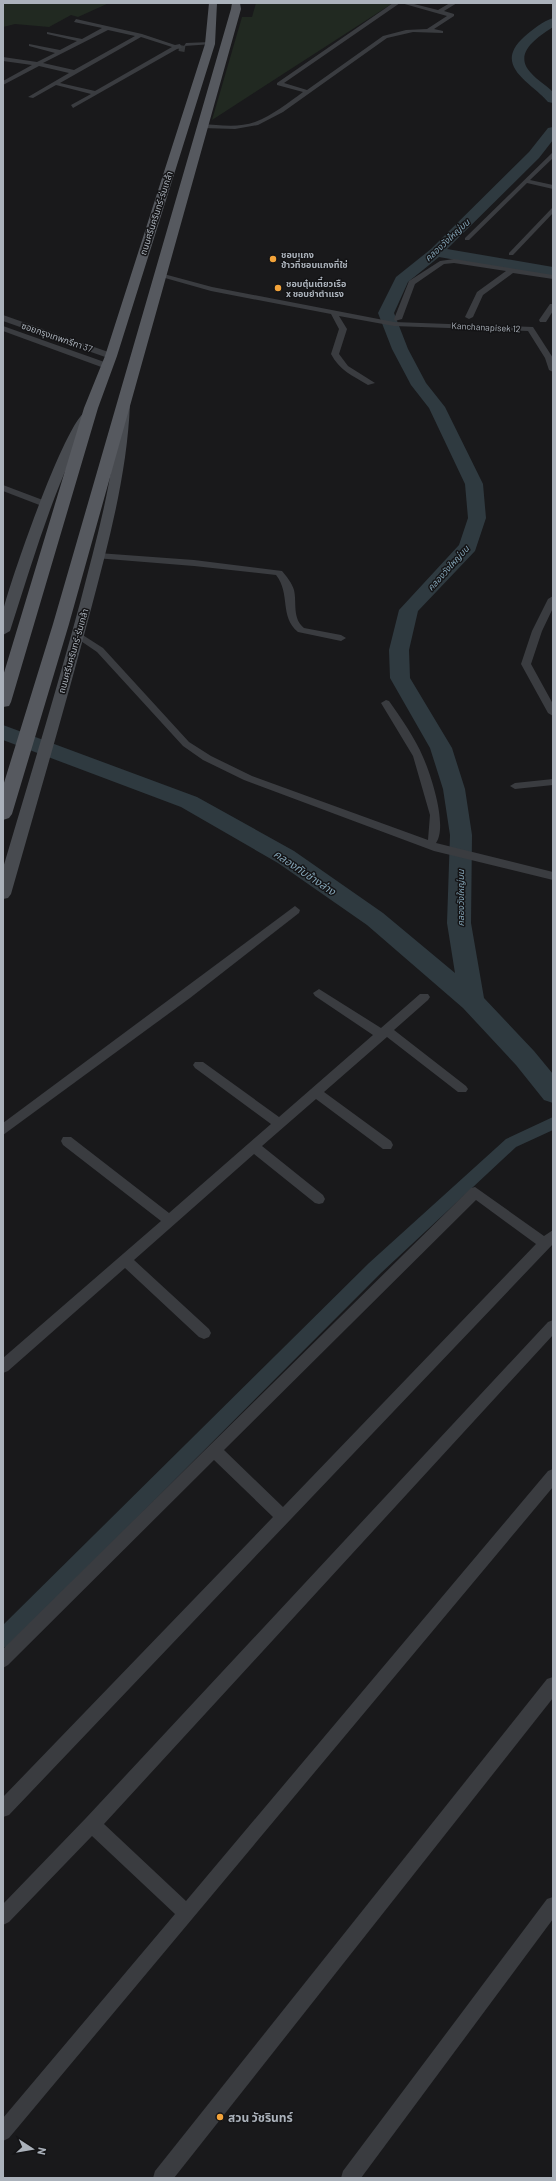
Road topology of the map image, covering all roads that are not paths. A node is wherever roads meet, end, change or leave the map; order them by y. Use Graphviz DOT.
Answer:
graph roads {
  1 [pos="218,3"];
  2 [pos="397,3"];
  3 [pos="404,3"];
  4 [pos="454,3"];
  5 [pos="237,5"];
  6 [pos="213,9"];
  7 [pos="440,11"];
  8 [pos="76,20"];
  9 [pos="107,28"];
  10 [pos="430,30"];
  11 [pos="441,32"];
  12 [pos="49,33"];
  13 [pos="140,36"];
  14 [pos="83,40"];
  15 [pos="31,45"];
  16 [pos="179,46"];
  17 [pos="209,48"];
  18 [pos="60,52"];
  19 [pos="3,59"];
  20 [pos="38,64"];
  21 [pos="73,72"];
  22 [pos="3,83"];
  23 [pos="54,83"];
  24 [pos="309,92"];
  25 [pos="96,93"];
  26 [pos="30,97"];
  27 [pos="72,106"];
  28 [pos="202,126"];
  29 [pos="553,154"];
  30 [pos="526,181"];
  31 [pos="553,187"];
  32 [pos="553,209"];
  33 [pos="468,239"];
  34 [pos="511,254"];
  35 [pos="511,271"];
  36 [pos="160,275"];
  37 [pos="553,277"];
  38 [pos="553,306"];
  39 [pos="333,312"];
  40 [pos="469,317"];
  41 [pos="3,318"];
  42 [pos="543,320"];
  43 [pos="396,321"];
  44 [pos="3,328"];
  45 [pos="109,361"];
  46 [pos="551,362"];
  47 [pos="371,383"];
  48 [pos="124,404"];
  49 [pos="91,408"];
  50 [pos="3,488"];
  51 [pos="45,504"];
  52 [pos="98,556"];
  53 [pos="553,599"];
  54 [pos="3,631"];
  55 [pos="78,635"];
  56 [pos="341,638"];
  57 [pos="4,700"];
  58 [pos="386,703"];
  59 [pos="553,713"];
  60 [pos="553,782"];
  61 [pos="515,786"];
  62 [pos="3,814"];
  63 [pos="434,846"];
  64 [pos="553,876"];
  65 [pos="3,894"];
  66 [pos="295,910"];
  67 [pos="319,993"];
  68 [pos="424,997"];
  69 [pos="383,1032"];
  70 [pos="199,1065"];
  71 [pos="462,1089"];
  72 [pos="315,1092"];
  73 [pos="279,1124"];
  74 [pos="3,1130"];
  75 [pos="67,1141"];
  76 [pos="387,1145"];
  77 [pos="253,1146"];
  78 [pos="319,1199"];
  79 [pos="169,1220"];
  80 [pos="549,1239"];
  81 [pos="124,1259"];
  82 [pos="553,1326"];
  83 [pos="204,1333"];
  84 [pos="3,1367"];
  85 [pos="214,1450"];
  86 [pos="553,1476"];
  87 [pos="283,1517"];
  88 [pos="3,1660"];
  89 [pos="553,1685"];
  90 [pos="3,1809"];
  91 [pos="92,1824"];
  92 [pos="553,1906"];
  93 [pos="187,1913"];
  94 [pos="3,1916"];
  95 [pos="3,2132"];
  96 [pos="162,2178"];
  97 [pos="350,2178"];
  1 -- 6 [label="main road, ถนนศรีนครินทร์-ร่มเกล้า"];
  2 -- 24 [label="street"];
  3 -- 7 [label="street"];
  4 -- 7 [label="street"];
  5 -- 28 [label="main road, ถนนศรีนครินทร์-ร่มเกล้า"];
  6 -- 17 [label="main road, ถนนศรีนครินทร์-ร่มเกล้า"];
  7 -- 10 [label="street"];
  8 -- 9 [label="street"];
  9 -- 13 [label="street"];
  9 -- 14 [label="street"];
  10 -- 11 [label="street"];
  10 -- 24 [label="street"];
  12 -- 14 [label="street"];
  13 -- 16 [label="street"];
  13 -- 21 [label="street"];
  14 -- 18 [label="street"];
  15 -- 18 [label="street"];
  16 -- 17 [label="street"];
  16 -- 25 [label="street"];
  17 -- 45 [label="main road, ถนนศรีนครินทร์-ร่มเกล้า"];
  18 -- 20 [label="street"];
  19 -- 20 [label="street"];
  20 -- 21 [label="street"];
  20 -- 22 [label="street"];
  21 -- 23 [label="street"];
  23 -- 25 [label="street"];
  23 -- 26 [label="street"];
  24 -- 28 [label="street"];
  25 -- 27 [label="street"];
  28 -- 36 [label="main road, ถนนศรีนครินทร์-ร่มเกล้า"];
  29 -- 30 [label="street"];
  30 -- 31 [label="street"];
  30 -- 33 [label="street"];
  32 -- 34 [label="street"];
  35 -- 37 [label="street"];
  35 -- 40 [label="street"];
  35 -- 43 [label="street"];
  36 -- 39 [label="street"];
  36 -- 48 [label="main road, ถนนศรีนครินทร์-ร่มเกล้า"];
  38 -- 42 [label="street"];
  39 -- 43 [label="street"];
  39 -- 47 [label="street"];
  41 -- 45 [label="street, ซอยกรุงเทพกรีฑา 37"];
  43 -- 46 [label="street, Kanchanapisek 12"];
  44 -- 45 [label="street"];
  45 -- 49 [label="main road, ถนนศรีนครินทร์-ร่มเกล้า"];
  48 -- 52 [label="main road, ถนนศรีนครินทร์-ร่มเกล้า"];
  48 -- 62 [label="main road, ถนนศรีนครินทร์-ร่มเกล้า"];
  49 -- 51 [label="main road, ถนนศรีนครินทร์-ร่มเกล้า"];
  49 -- 57 [label="main road, ถนนศรีนครินทร์-ร่มเกล้า"];
  50 -- 51 [label="street"];
  51 -- 54 [label="main road, ถนนศรีนครินทร์-ร่มเกล้า"];
  52 -- 55 [label="main road, ถนนศรีนครินทร์-ร่มเกล้า"];
  52 -- 56 [label="street"];
  53 -- 59 [label="street"];
  55 -- 63 [label="street"];
  55 -- 65 [label="main road, ถนนศรีนครินทร์-ร่มเกล้า"];
  58 -- 63 [label="street"];
  60 -- 61 [label="street"];
  63 -- 64 [label="street"];
  66 -- 74 [label="street"];
  67 -- 69 [label="street"];
  68 -- 69 [label="street"];
  69 -- 71 [label="street"];
  69 -- 72 [label="street"];
  70 -- 73 [label="street"];
  72 -- 73 [label="street"];
  72 -- 76 [label="street"];
  73 -- 77 [label="street"];
  75 -- 79 [label="street"];
  77 -- 78 [label="street"];
  77 -- 79 [label="street"];
  79 -- 81 [label="street"];
  80 -- 85 [label="street"];
  80 -- 87 [label="street"];
  81 -- 83 [label="street"];
  81 -- 84 [label="street"];
  82 -- 91 [label="street"];
  85 -- 87 [label="street"];
  85 -- 88 [label="street"];
  86 -- 93 [label="street"];
  87 -- 90 [label="street"];
  89 -- 96 [label="street"];
  91 -- 93 [label="street"];
  91 -- 94 [label="street"];
  92 -- 97 [label="street"];
  93 -- 95 [label="street"];
}
